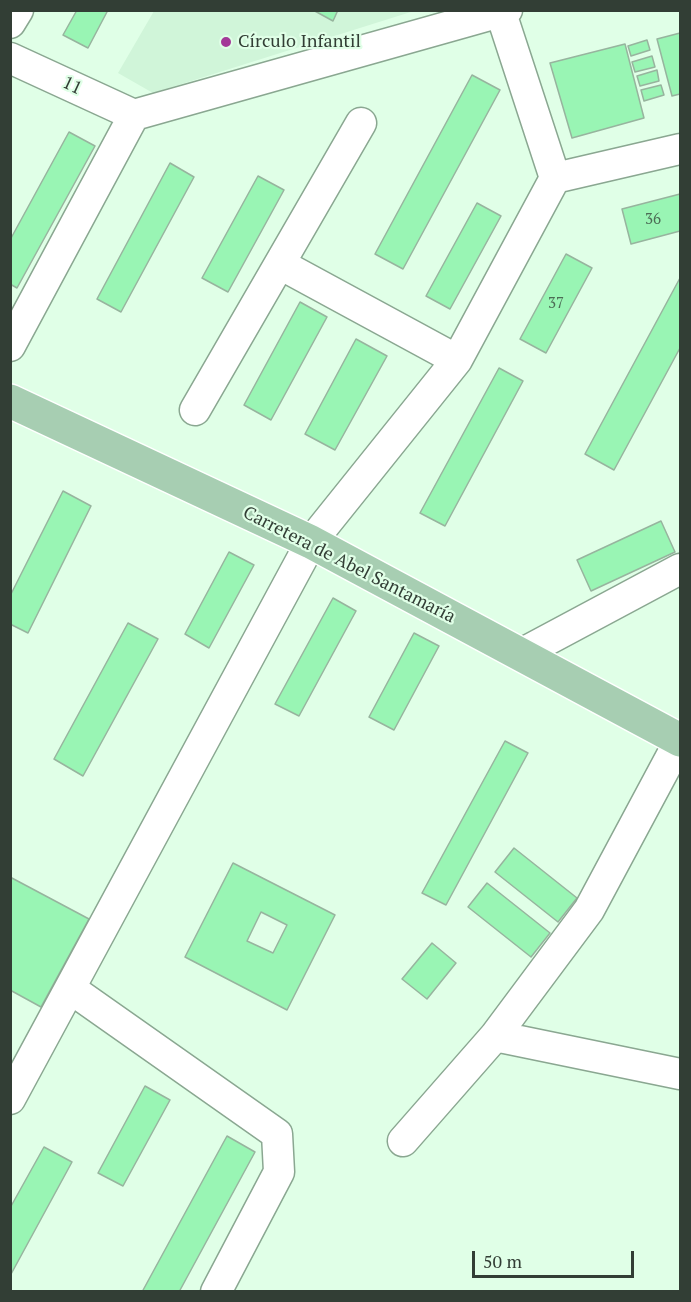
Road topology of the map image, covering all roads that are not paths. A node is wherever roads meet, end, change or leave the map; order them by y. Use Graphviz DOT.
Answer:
graph roads {
  1 [pos="18,10"];
  2 [pos="503,11"];
  3 [pos="10,23"];
  4 [pos="10,58"];
  5 [pos="134,115"];
  6 [pos="361,123"];
  7 [pos="681,149"];
  8 [pos="555,178"];
  9 [pos="280,264"];
  10 [pos="10,346"];
  11 [pos="457,360"];
  12 [pos="10,401"];
  13 [pos="195,410"];
  14 [pos="310,542"];
  15 [pos="681,569"];
  16 [pos="520,654"];
  17 [pos="680,740"];
  18 [pos="71,989"];
  19 [pos="495,1036"];
  20 [pos="681,1074"];
  21 [pos="10,1099"];
  22 [pos="403,1141"];
  23 [pos="216,1292"];
  1 -- 3 [label="street"];
  2 -- 5 [label="street"];
  2 -- 8 [label="street"];
  4 -- 5 [label="street, 11"];
  5 -- 10 [label="street"];
  6 -- 9 [label="street"];
  7 -- 8 [label="street"];
  8 -- 11 [label="street"];
  9 -- 11 [label="street"];
  9 -- 13 [label="street"];
  11 -- 14 [label="street"];
  12 -- 14 [label="main road, Carretera de Abel Santamaría"];
  14 -- 16 [label="main road, Carretera de Abel Santamaría"];
  14 -- 18 [label="street"];
  15 -- 16 [label="street"];
  16 -- 17 [label="main road, Carretera de Abel Santamaría"];
  17 -- 19 [label="street"];
  18 -- 21 [label="street"];
  18 -- 23 [label="street"];
  19 -- 20 [label="street"];
  19 -- 22 [label="street"];
}
